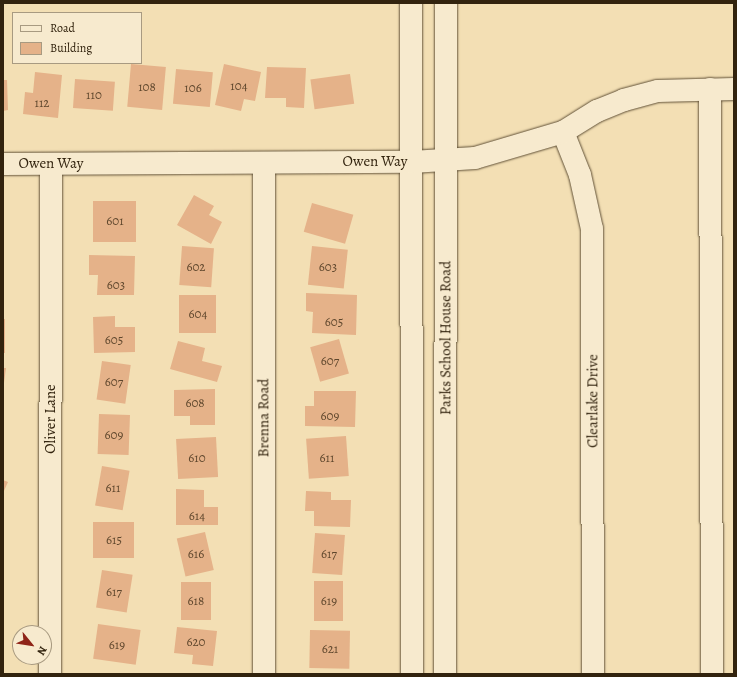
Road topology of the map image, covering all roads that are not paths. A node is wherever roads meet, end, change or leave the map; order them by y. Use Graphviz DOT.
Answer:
graph roads {
  1 [pos="411,3"];
  2 [pos="446,3"];
  3 [pos="710,89"];
  4 [pos="734,89"];
  5 [pos="564,132"];
  6 [pos="447,160"];
  7 [pos="412,162"];
  8 [pos="264,163"];
  9 [pos="3,164"];
  10 [pos="51,164"];
  11 [pos="50,674"];
  12 [pos="264,674"];
  13 [pos="412,674"];
  14 [pos="445,674"];
  15 [pos="593,674"];
  16 [pos="712,674"];
  1 -- 7 [label="street"];
  2 -- 6 [label="street, Parks School House Road"];
  3 -- 4 [label="street, Owen Way"];
  3 -- 5 [label="street, Owen Way"];
  3 -- 16 [label="street"];
  5 -- 6 [label="street, Owen Way"];
  5 -- 15 [label="street, Clearlake Drive"];
  6 -- 7 [label="street, Owen Way"];
  6 -- 14 [label="street, Parks School House Road"];
  7 -- 8 [label="street, Owen Way"];
  7 -- 13 [label="street"];
  8 -- 10 [label="street, Owen Way"];
  8 -- 12 [label="street, Brenna Road"];
  9 -- 10 [label="street, Owen Way"];
  10 -- 11 [label="street, Oliver Lane"];
}
